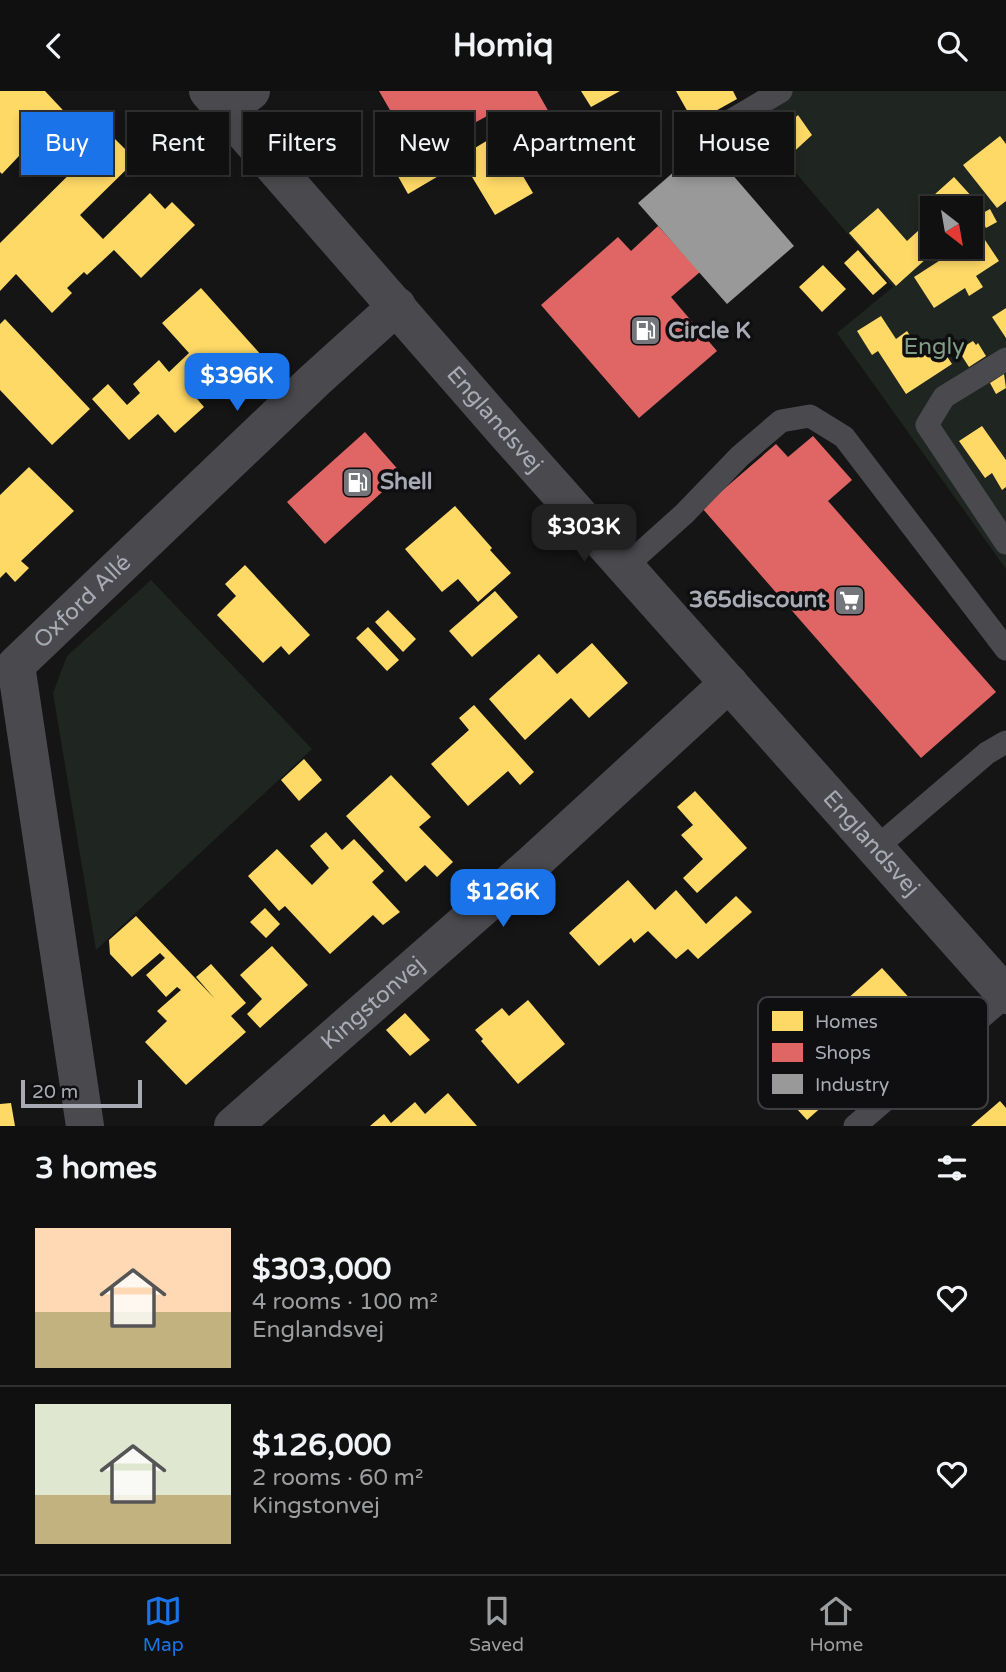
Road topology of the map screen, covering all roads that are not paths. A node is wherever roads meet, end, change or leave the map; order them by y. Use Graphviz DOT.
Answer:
graph roads {
  1 [pos="781,91"];
  2 [pos="229,97"];
  3 [pos="746,112"];
  4 [pos="397,306"];
  5 [pos="1006,359"];
  6 [pos="1006,543"];
  7 [pos="626,566"];
  8 [pos="1006,649"];
  9 [pos="8,672"];
  10 [pos="729,683"];
  11 [pos="1006,742"];
  12 [pos="876,848"];
  13 [pos="1006,996"];
  14 [pos="988,1011"];
  15 [pos="875,1109"];
  16 [pos="85,1126"];
  17 [pos="233,1126"];
  18 [pos="855,1126"];
  1 -- 3 [label="lane"];
  2 -- 4 [label="street, Englandsvej"];
  4 -- 7 [label="street, Englandsvej"];
  4 -- 9 [label="street, Oxford Allé"];
  5 -- 6 [label="lane"];
  7 -- 8 [label="lane"];
  7 -- 10 [label="street, Englandsvej"];
  9 -- 16 [label="street, Oxford Allé"];
  10 -- 12 [label="street, Englandsvej"];
  10 -- 17 [label="street, Kingstonvej"];
  11 -- 12 [label="lane"];
  12 -- 13 [label="street, Englandsvej"];
  13 -- 14 [label="lane"];
  15 -- 18 [label="lane"];
}
